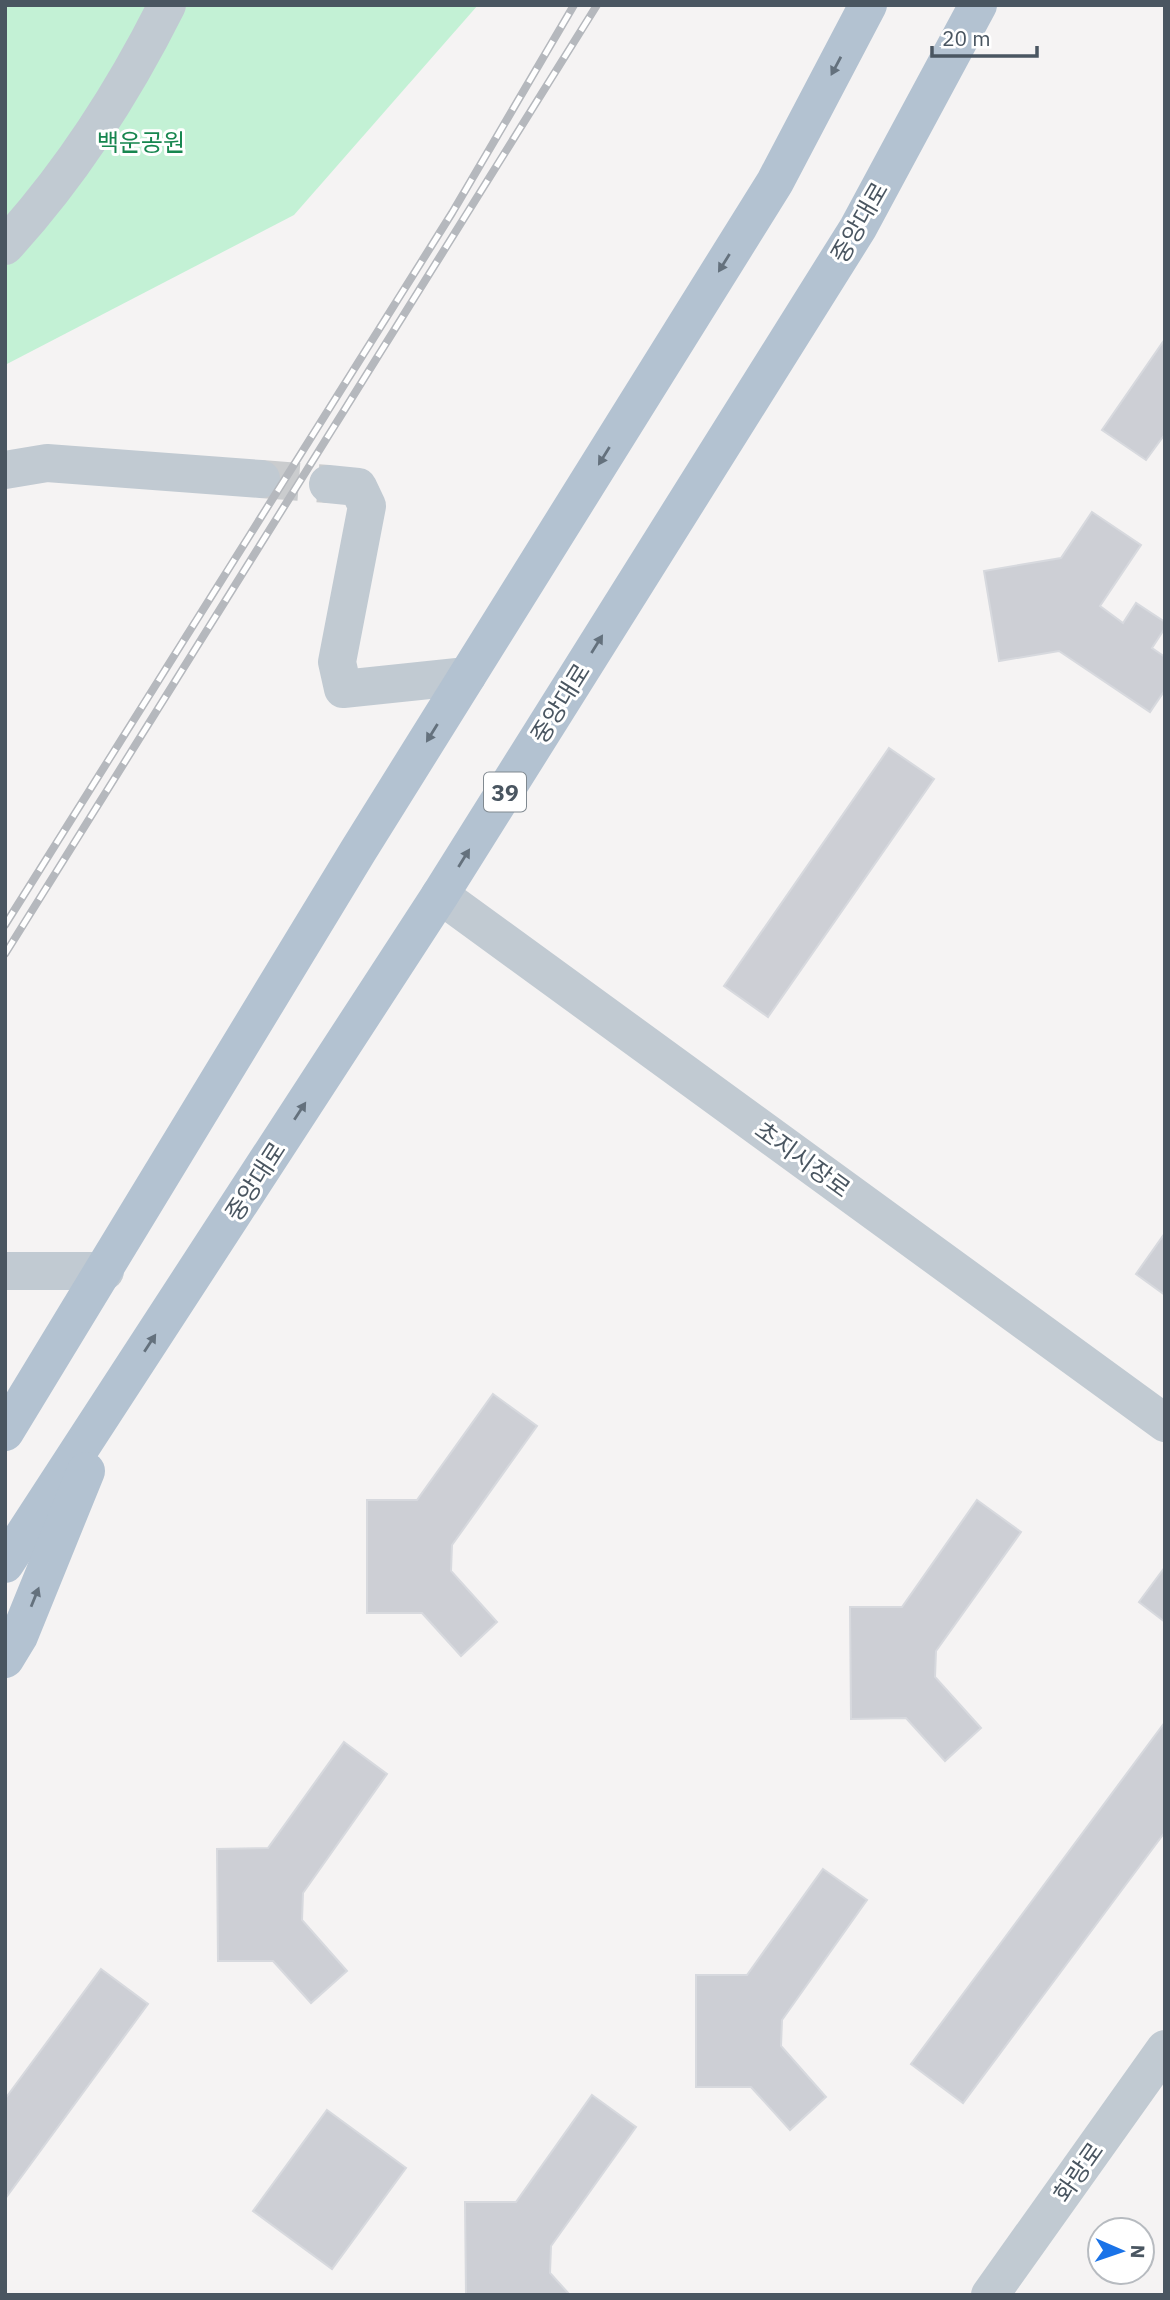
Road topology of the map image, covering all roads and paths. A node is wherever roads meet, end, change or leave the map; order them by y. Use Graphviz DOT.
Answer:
graph roads {
  1 [pos="167,5"];
  2 [pos="868,5"];
  3 [pos="978,5"];
  4 [pos="5,246"];
  5 [pos="5,470"];
  6 [pos="261,479"];
  7 [pos="328,484"];
  8 [pos="467,676"];
  9 [pos="440,895"];
  10 [pos="5,1270"];
  11 [pos="105,1271"];
  12 [pos="5,1381"];
  13 [pos="117,1393"];
  14 [pos="1165,1423"];
  15 [pos="5,1433"];
  16 [pos="5,1564"];
  17 [pos="5,1659"];
  18 [pos="1165,2049"];
  19 [pos="990,2295"];
  1 -- 4 [label="street"];
  2 -- 8 [label="main road, one-way"];
  9 -- 3 [label="main road, 중앙대로 / 39, one-way"];
  5 -- 6 [label="street"];
  7 -- 8 [label="street"];
  8 -- 11 [label="main road, one-way"];
  13 -- 9 [label="main road, 중앙대로 / 39, one-way"];
  9 -- 14 [label="street, 초지시장로"];
  10 -- 11 [label="street"];
  11 -- 12 [label="main road"];
  11 -- 15 [label="main road"];
  13 -- 16 [label="main road, 중앙대로 / 39"];
  17 -- 13 [label="main road, one-way"];
  18 -- 19 [label="street, 화랑로"];
}
